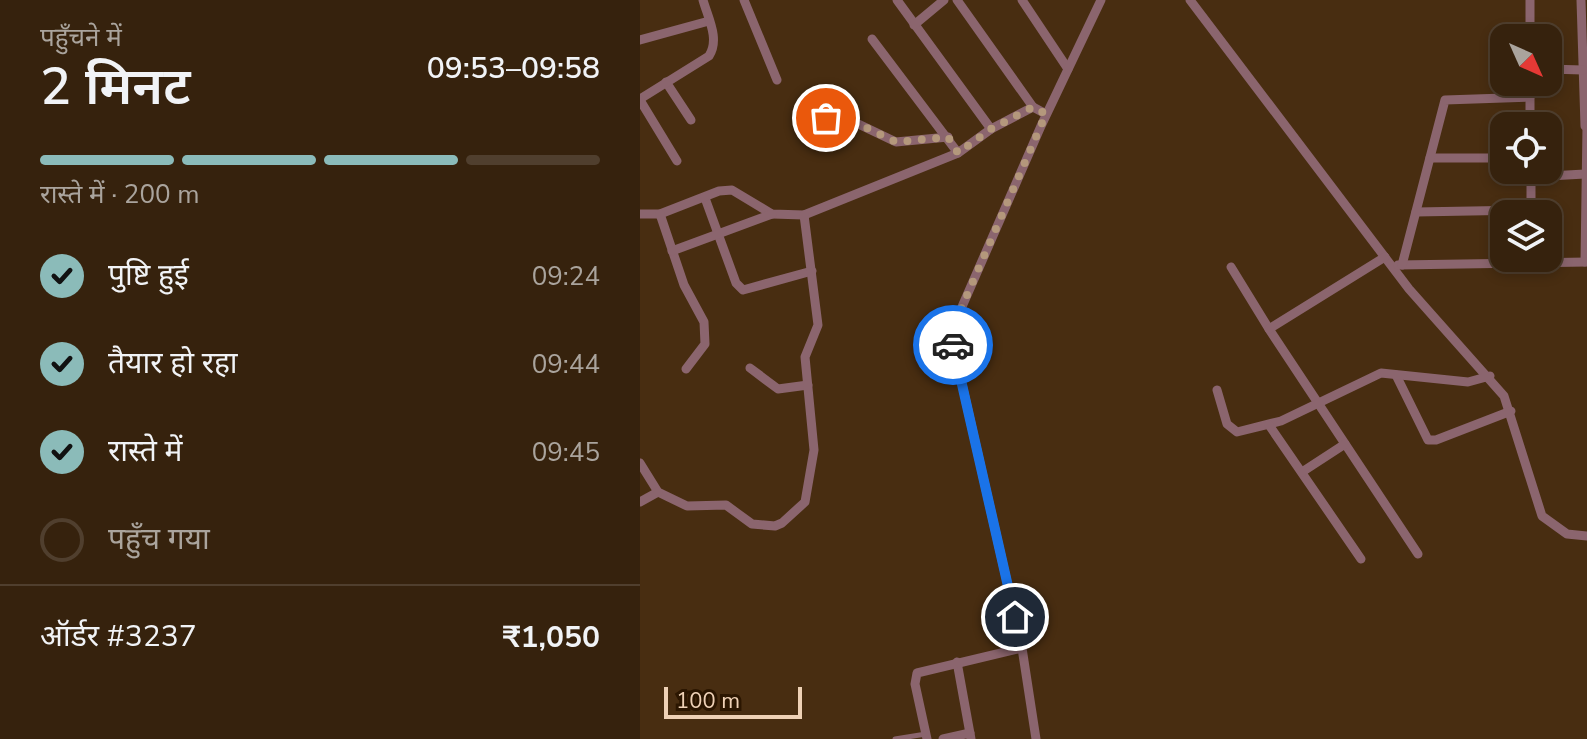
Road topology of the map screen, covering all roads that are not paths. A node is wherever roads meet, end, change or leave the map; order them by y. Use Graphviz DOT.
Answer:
graph roads {
  1 [pos="703,0"];
  2 [pos="744,0"];
  3 [pos="897,0"];
  4 [pos="944,0"];
  5 [pos="957,0"];
  6 [pos="1022,0"];
  7 [pos="1101,0"];
  8 [pos="1190,0"];
  9 [pos="1530,0"];
  10 [pos="1581,0"];
  11 [pos="709,21"];
  12 [pos="1530,24"];
  13 [pos="914,25"];
  14 [pos="872,39"];
  15 [pos="640,40"];
  16 [pos="1068,69"];
  17 [pos="1562,69"];
  18 [pos="1583,70"];
  19 [pos="777,80"];
  20 [pos="666,82"];
  21 [pos="1530,97"];
  22 [pos="640,100"];
  23 [pos="1033,107"];
  24 [pos="1530,112"];
  25 [pos="1046,114"];
  26 [pos="805,117"];
  27 [pos="691,120"];
  28 [pos="1586,126"];
  29 [pos="991,129"];
  30 [pos="948,137"];
  31 [pos="958,153"];
  32 [pos="1430,158"];
  33 [pos="1490,158"];
  34 [pos="677,161"];
  35 [pos="1562,174"];
  36 [pos="1585,174"];
  37 [pos="705,198"];
  38 [pos="1416,212"];
  39 [pos="1490,212"];
  40 [pos="640,214"];
  41 [pos="660,214"];
  42 [pos="772,214"];
  43 [pos="804,215"];
  44 [pos="719,235"];
  45 [pos="672,251"];
  46 [pos="1490,261"];
  47 [pos="1562,261"];
  48 [pos="1393,262"];
  49 [pos="1586,262"];
  50 [pos="1231,267"];
  51 [pos="812,271"];
  52 [pos="1269,329"];
  53 [pos="750,368"];
  54 [pos="686,369"];
  55 [pos="1396,375"];
  56 [pos="1490,376"];
  57 [pos="808,385"];
  58 [pos="1217,390"];
  59 [pos="1318,403"];
  60 [pos="1511,411"];
  61 [pos="1269,425"];
  62 [pos="1345,444"];
  63 [pos="640,463"];
  64 [pos="1302,472"];
  65 [pos="658,492"];
  66 [pos="640,502"];
  67 [pos="1587,536"];
  68 [pos="1418,554"];
  69 [pos="1361,559"];
  70 [pos="1022,648"];
  71 [pos="957,662"];
  72 [pos="926,736"];
  73 [pos="971,736"];
  74 [pos="895,739"];
  75 [pos="943,739"];
  76 [pos="1036,739"];
  1 -- 11 [label="street"];
  2 -- 19 [label="street"];
  3 -- 13 [label="street"];
  4 -- 13 [label="street"];
  5 -- 23 [label="street"];
  6 -- 16 [label="street"];
  7 -- 16 [label="street"];
  8 -- 48 [label="street"];
  9 -- 12 [label="street"];
  10 -- 18 [label="street"];
  11 -- 15 [label="street"];
  11 -- 20 [label="street"];
  13 -- 29 [label="street"];
  14 -- 30 [label="street"];
  16 -- 25 [label="street"];
  17 -- 18 [label="street"];
  18 -- 28 [label="street"];
  20 -- 22 [label="street"];
  20 -- 27 [label="street"];
  21 -- 24 [label="street"];
  21 -- 32 [label="street"];
  22 -- 34 [label="street"];
  23 -- 25 [label="street"];
  23 -- 29 [label="street"];
  25 -- 70 [label="street"];
  26 -- 30 [label="street"];
  28 -- 36 [label="street"];
  29 -- 31 [label="street"];
  30 -- 31 [label="street"];
  31 -- 43 [label="street"];
  32 -- 33 [label="street"];
  32 -- 38 [label="street"];
  35 -- 36 [label="street"];
  36 -- 49 [label="street"];
  37 -- 41 [label="street"];
  37 -- 42 [label="street"];
  37 -- 44 [label="street"];
  38 -- 39 [label="street"];
  38 -- 48 [label="street"];
  40 -- 41 [label="street"];
  41 -- 45 [label="street"];
  42 -- 43 [label="street"];
  42 -- 44 [label="street"];
  43 -- 51 [label="street"];
  44 -- 45 [label="street"];
  44 -- 51 [label="street"];
  45 -- 54 [label="street"];
  46 -- 48 [label="street"];
  47 -- 49 [label="street"];
  48 -- 52 [label="street"];
  48 -- 56 [label="street"];
  50 -- 52 [label="street"];
  51 -- 57 [label="street"];
  52 -- 59 [label="street"];
  53 -- 57 [label="street"];
  55 -- 56 [label="street"];
  55 -- 59 [label="street"];
  55 -- 60 [label="street"];
  56 -- 60 [label="street"];
  57 -- 65 [label="street"];
  58 -- 61 [label="street"];
  59 -- 61 [label="street"];
  59 -- 62 [label="street"];
  60 -- 67 [label="street"];
  61 -- 64 [label="street"];
  62 -- 64 [label="street"];
  62 -- 68 [label="street"];
  63 -- 65 [label="street"];
  64 -- 69 [label="street"];
  65 -- 66 [label="street"];
  70 -- 71 [label="street"];
  70 -- 76 [label="street"];
  71 -- 72 [label="street"];
  71 -- 73 [label="street"];
  72 -- 74 [label="lane"];
  73 -- 75 [label="street"];
}
